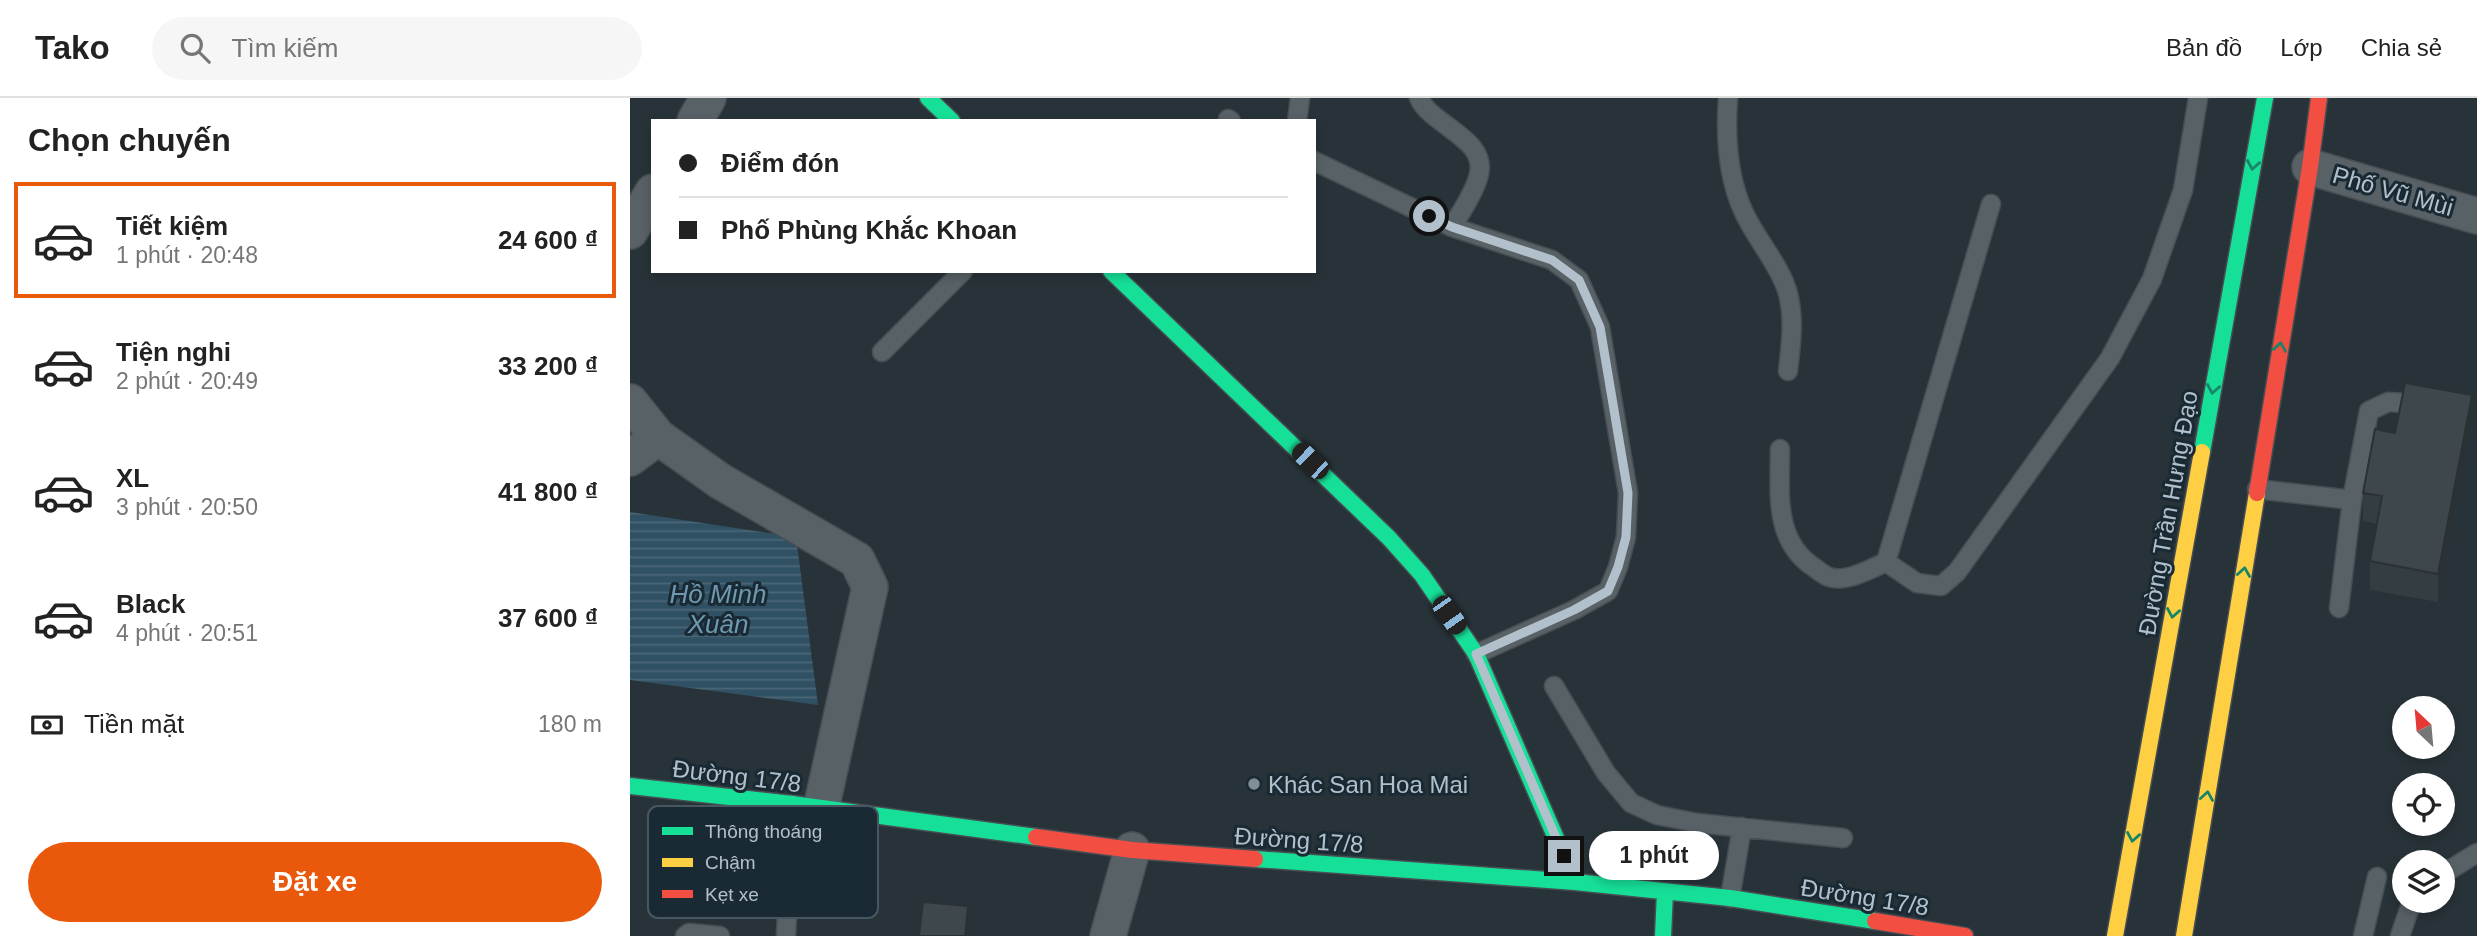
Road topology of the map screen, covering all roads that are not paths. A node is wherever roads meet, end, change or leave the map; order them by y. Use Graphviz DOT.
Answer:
graph roads {
  1 [pos="708,98"];
  2 [pos="928,98"];
  3 [pos="1300,98"];
  4 [pos="1419,98"];
  5 [pos="1728,98"];
  6 [pos="2198,98"];
  7 [pos="2265,98"];
  8 [pos="2319,98"];
  9 [pos="696,119"];
  10 [pos="950,119"];
  11 [pos="1297,119"];
  12 [pos="1316,162"];
  13 [pos="2310,167"];
  14 [pos="651,195"];
  15 [pos="1991,204"];
  16 [pos="2477,216"];
  17 [pos="1452,227"];
  18 [pos="630,231"];
  19 [pos="961,273"];
  20 [pos="1113,273"];
  21 [pos="882,352"];
  22 [pos="1788,371"];
  23 [pos="630,402"];
  24 [pos="2436,405"];
  25 [pos="658,437"];
  26 [pos="1780,449"];
  27 [pos="630,458"];
  28 [pos="2257,489"];
  29 [pos="2352,500"];
  30 [pos="1886,562"];
  31 [pos="2339,608"];
  32 [pos="1476,654"];
  33 [pos="1554,686"];
  34 [pos="630,786"];
  35 [pos="799,806"];
  36 [pos="807,806"];
  37 [pos="878,816"];
  38 [pos="1742,827"];
  39 [pos="1843,838"];
  40 [pos="1132,850"];
  41 [pos="2477,853"];
  42 [pos="2455,867"];
  43 [pos="2377,877"];
  44 [pos="1575,882"];
  45 [pos="1665,892"];
  46 [pos="1730,898"];
  47 [pos="2408,913"];
  48 [pos="789,918"];
  49 [pos="685,936"];
  50 [pos="720,936"];
  51 [pos="786,936"];
  52 [pos="1108,936"];
  53 [pos="1663,936"];
  54 [pos="1965,936"];
  55 [pos="2115,936"];
  56 [pos="2184,936"];
  57 [pos="2363,936"];
  58 [pos="2400,936"];
  1 -- 9 [label="street"];
  2 -- 10 [label="street"];
  3 -- 11 [label="lane"];
  4 -- 17 [label="lane"];
  5 -- 22 [label="lane"];
  6 -- 30 [label="lane"];
  7 -- 55 [label="street, Đường Trần Hưng Đạo, one-way"];
  8 -- 13 [label="street"];
  12 -- 17 [label="lane"];
  13 -- 16 [label="street, Phố Vũ Mùi"];
  28 -- 13 [label="street, one-way"];
  14 -- 18 [label="street"];
  15 -- 30 [label="lane"];
  17 -- 32 [label="lane"];
  19 -- 21 [label="lane"];
  20 -- 32 [label="street"];
  23 -- 25 [label="street"];
  24 -- 29 [label="lane"];
  25 -- 27 [label="street"];
  25 -- 36 [label="street"];
  26 -- 30 [label="lane"];
  28 -- 29 [label="lane"];
  56 -- 28 [label="street, one-way"];
  29 -- 31 [label="lane"];
  32 -- 44 [label="street"];
  33 -- 38 [label="lane"];
  34 -- 35 [label="street, Đường 17/8"];
  37 -- 40 [label="street, Đường 17/8"];
  38 -- 39 [label="lane"];
  38 -- 46 [label="lane"];
  40 -- 44 [label="street, Đường 17/8"];
  40 -- 52 [label="street"];
  41 -- 42 [label="lane"];
  43 -- 57 [label="lane"];
  44 -- 45 [label="street, Đường 17/8"];
  45 -- 46 [label="street, Đường 17/8"];
  45 -- 53 [label="street"];
  46 -- 54 [label="street, Đường 17/8"];
  47 -- 58 [label="lane"];
  48 -- 51 [label="lane"];
  49 -- 50 [label="lane"];
}
